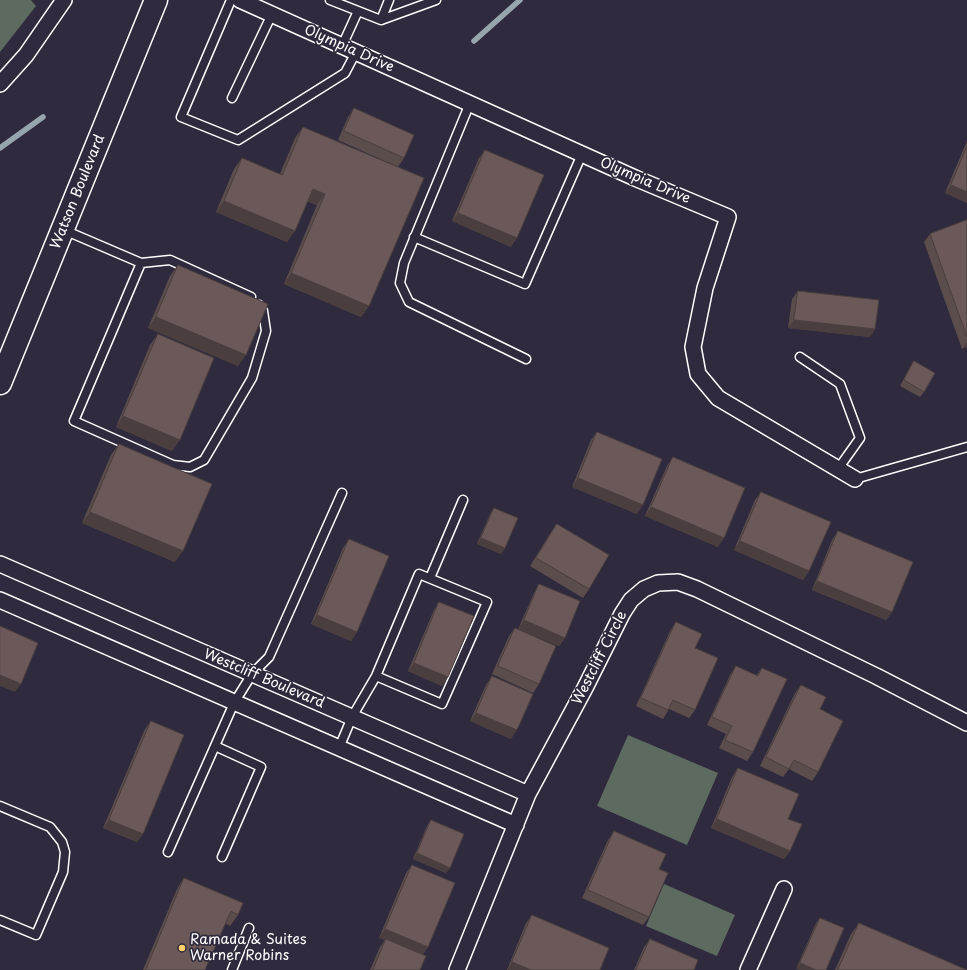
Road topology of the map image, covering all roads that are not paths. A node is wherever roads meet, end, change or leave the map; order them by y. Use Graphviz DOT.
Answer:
graph roads {
  1 [pos="64,0"];
  2 [pos="156,0"];
  3 [pos="231,0"];
  4 [pos="240,0"];
  5 [pos="330,0"];
  6 [pos="389,0"];
  7 [pos="436,0"];
  8 [pos="358,11"];
  9 [pos="272,14"];
  10 [pos="381,20"];
  11 [pos="349,49"];
  12 [pos="0,84"];
  13 [pos="232,98"];
  14 [pos="470,103"];
  15 [pos="582,154"];
  16 [pos="63,229"];
  17 [pos="414,237"];
  18 [pos="141,263"];
  19 [pos="800,357"];
  20 [pos="526,359"];
  21 [pos="0,383"];
  22 [pos="967,447"];
  23 [pos="838,470"];
  24 [pos="855,479"];
  25 [pos="342,493"];
  26 [pos="463,500"];
  27 [pos="0,564"];
  28 [pos="430,578"];
  29 [pos="0,600"];
  30 [pos="252,674"];
  31 [pos="376,676"];
  32 [pos="234,703"];
  33 [pos="352,717"];
  34 [pos="967,724"];
  35 [pos="215,746"];
  36 [pos="339,748"];
  37 [pos="528,794"];
  38 [pos="0,806"];
  39 [pos="516,825"];
  40 [pos="168,852"];
  41 [pos="222,857"];
  42 [pos="784,889"];
  43 [pos="0,920"];
  44 [pos="249,928"];
  45 [pos="232,970"];
  46 [pos="457,970"];
  47 [pos="748,970"];
  1 -- 12 [label="street"];
  2 -- 16 [label="main road, Watson Boulevard"];
  3 -- 11 [label="lane"];
  4 -- 9 [label="street, Olympia Drive"];
  5 -- 8 [label="lane"];
  6 -- 10 [label="lane"];
  7 -- 10 [label="lane"];
  8 -- 10 [label="lane"];
  8 -- 11 [label="lane"];
  9 -- 11 [label="street, Olympia Drive"];
  9 -- 13 [label="lane"];
  11 -- 14 [label="street, Olympia Drive"];
  14 -- 15 [label="street, Olympia Drive"];
  14 -- 17 [label="lane"];
  15 -- 17 [label="lane"];
  15 -- 23 [label="street, Olympia Drive"];
  16 -- 18 [label="lane"];
  16 -- 21 [label="main road, Watson Boulevard"];
  17 -- 20 [label="lane"];
  18 -- 18 [label="lane"];
  19 -- 23 [label="lane"];
  22 -- 24 [label="lane"];
  23 -- 24 [label="street, Olympia Drive"];
  25 -- 30 [label="lane"];
  26 -- 28 [label="lane"];
  27 -- 30 [label="street, Westcliff Boulevard"];
  28 -- 31 [label="lane"];
  28 -- 31 [label="lane"];
  29 -- 32 [label="street"];
  30 -- 32 [label="lane"];
  30 -- 33 [label="street, Westcliff Boulevard"];
  31 -- 33 [label="lane"];
  32 -- 35 [label="lane"];
  32 -- 36 [label="street"];
  33 -- 36 [label="lane"];
  33 -- 37 [label="street, Westcliff Boulevard"];
  34 -- 37 [label="street, Westcliff Circle"];
  35 -- 40 [label="lane"];
  35 -- 41 [label="lane"];
  36 -- 39 [label="street"];
  37 -- 39 [label="street, Westcliff Circle"];
  38 -- 43 [label="lane"];
  39 -- 46 [label="street, Westcliff Circle"];
  42 -- 47 [label="street"];
  44 -- 45 [label="lane"];
}
